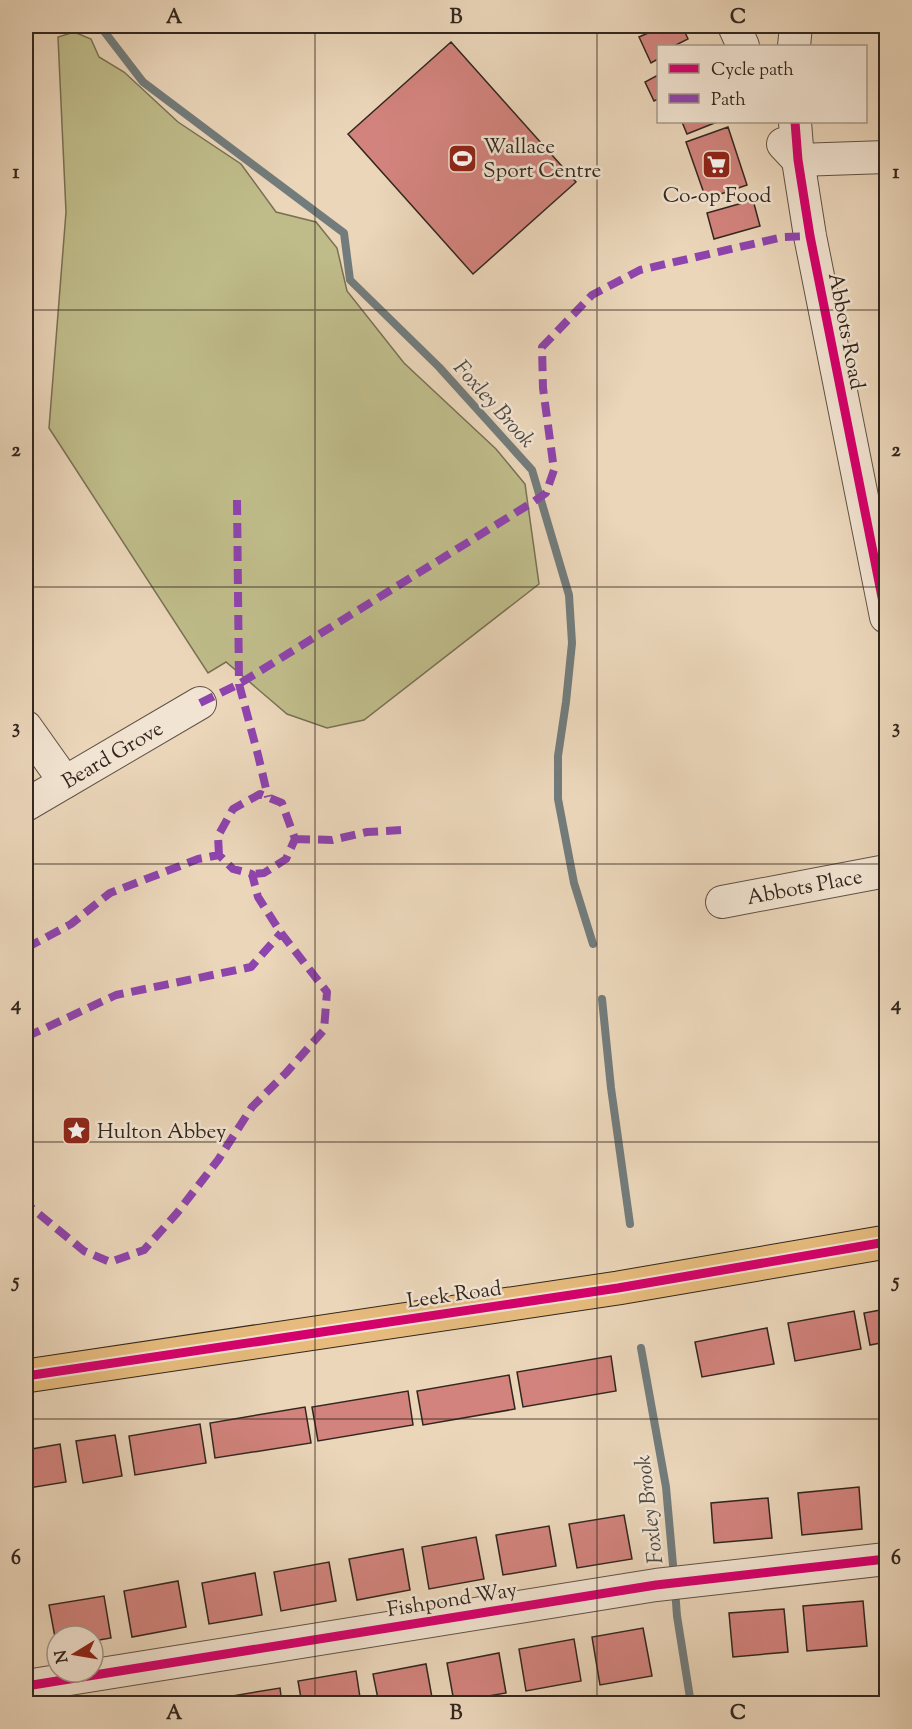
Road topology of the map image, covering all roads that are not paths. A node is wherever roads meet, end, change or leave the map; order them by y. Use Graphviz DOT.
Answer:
graph roads {
  1 [pos="734,26"];
  2 [pos="796,26"];
  3 [pos="743,45"];
  4 [pos="794,45"];
  5 [pos="773,123"];
  6 [pos="795,123"];
  7 [pos="886,157"];
  8 [pos="798,160"];
  9 [pos="886,617"];
  10 [pos="201,703"];
  11 [pos="26,727"];
  12 [pos="65,782"];
  13 [pos="26,805"];
  14 [pos="886,871"];
  15 [pos="722,902"];
  16 [pos="886,1242"];
  17 [pos="26,1376"];
  18 [pos="886,1559"];
  19 [pos="26,1686"];
  1 -- 3 [label="street"];
  2 -- 4 [label="street"];
  5 -- 8 [label="street"];
  6 -- 8 [label="street, Abbots Road"];
  7 -- 8 [label="street"];
  8 -- 9 [label="street, Abbots Road"];
  10 -- 12 [label="street, Beard Grove"];
  11 -- 12 [label="street"];
  12 -- 13 [label="street, Beard Grove"];
  14 -- 15 [label="street, Abbots Place"];
  16 -- 17 [label="main road, Leek Road"];
  18 -- 19 [label="street, Fishpond Way"];
}
